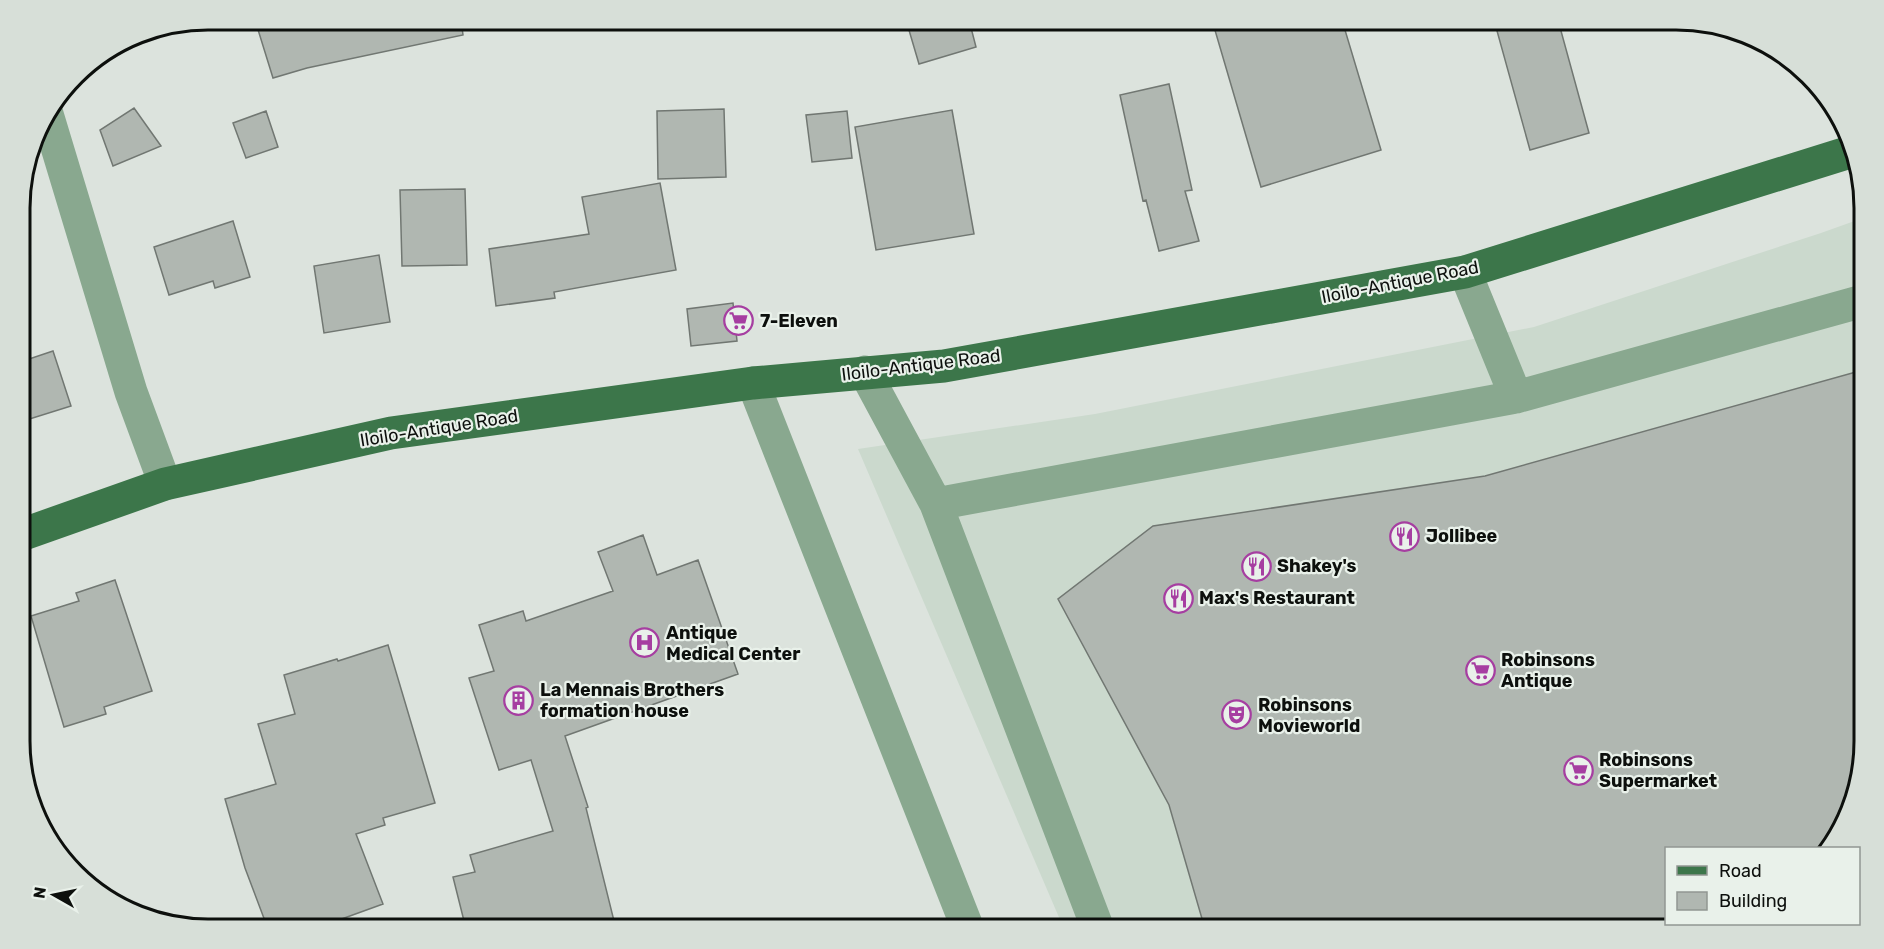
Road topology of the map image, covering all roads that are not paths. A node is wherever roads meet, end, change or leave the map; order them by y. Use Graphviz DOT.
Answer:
graph roads {
  1 [pos="50,125"];
  2 [pos="1845,154"];
  3 [pos="1466,272"];
  4 [pos="1854,303"];
  5 [pos="865,372"];
  6 [pos="753,383"];
  7 [pos="1516,397"];
  8 [pos="165,484"];
  9 [pos="936,504"];
  10 [pos="30,532"];
  11 [pos="964,919"];
  12 [pos="1094,919"];
  1 -- 8 [label="street"];
  2 -- 3 [label="main road, Iloilo-Antique Road"];
  3 -- 5 [label="main road, Iloilo-Antique Road"];
  3 -- 7 [label="street"];
  4 -- 7 [label="street"];
  5 -- 6 [label="main road, Iloilo-Antique Road"];
  5 -- 9 [label="street"];
  6 -- 8 [label="main road, Iloilo-Antique Road"];
  6 -- 11 [label="street"];
  7 -- 9 [label="street"];
  8 -- 10 [label="main road, Iloilo-Antique Road"];
  9 -- 12 [label="street"];
}
